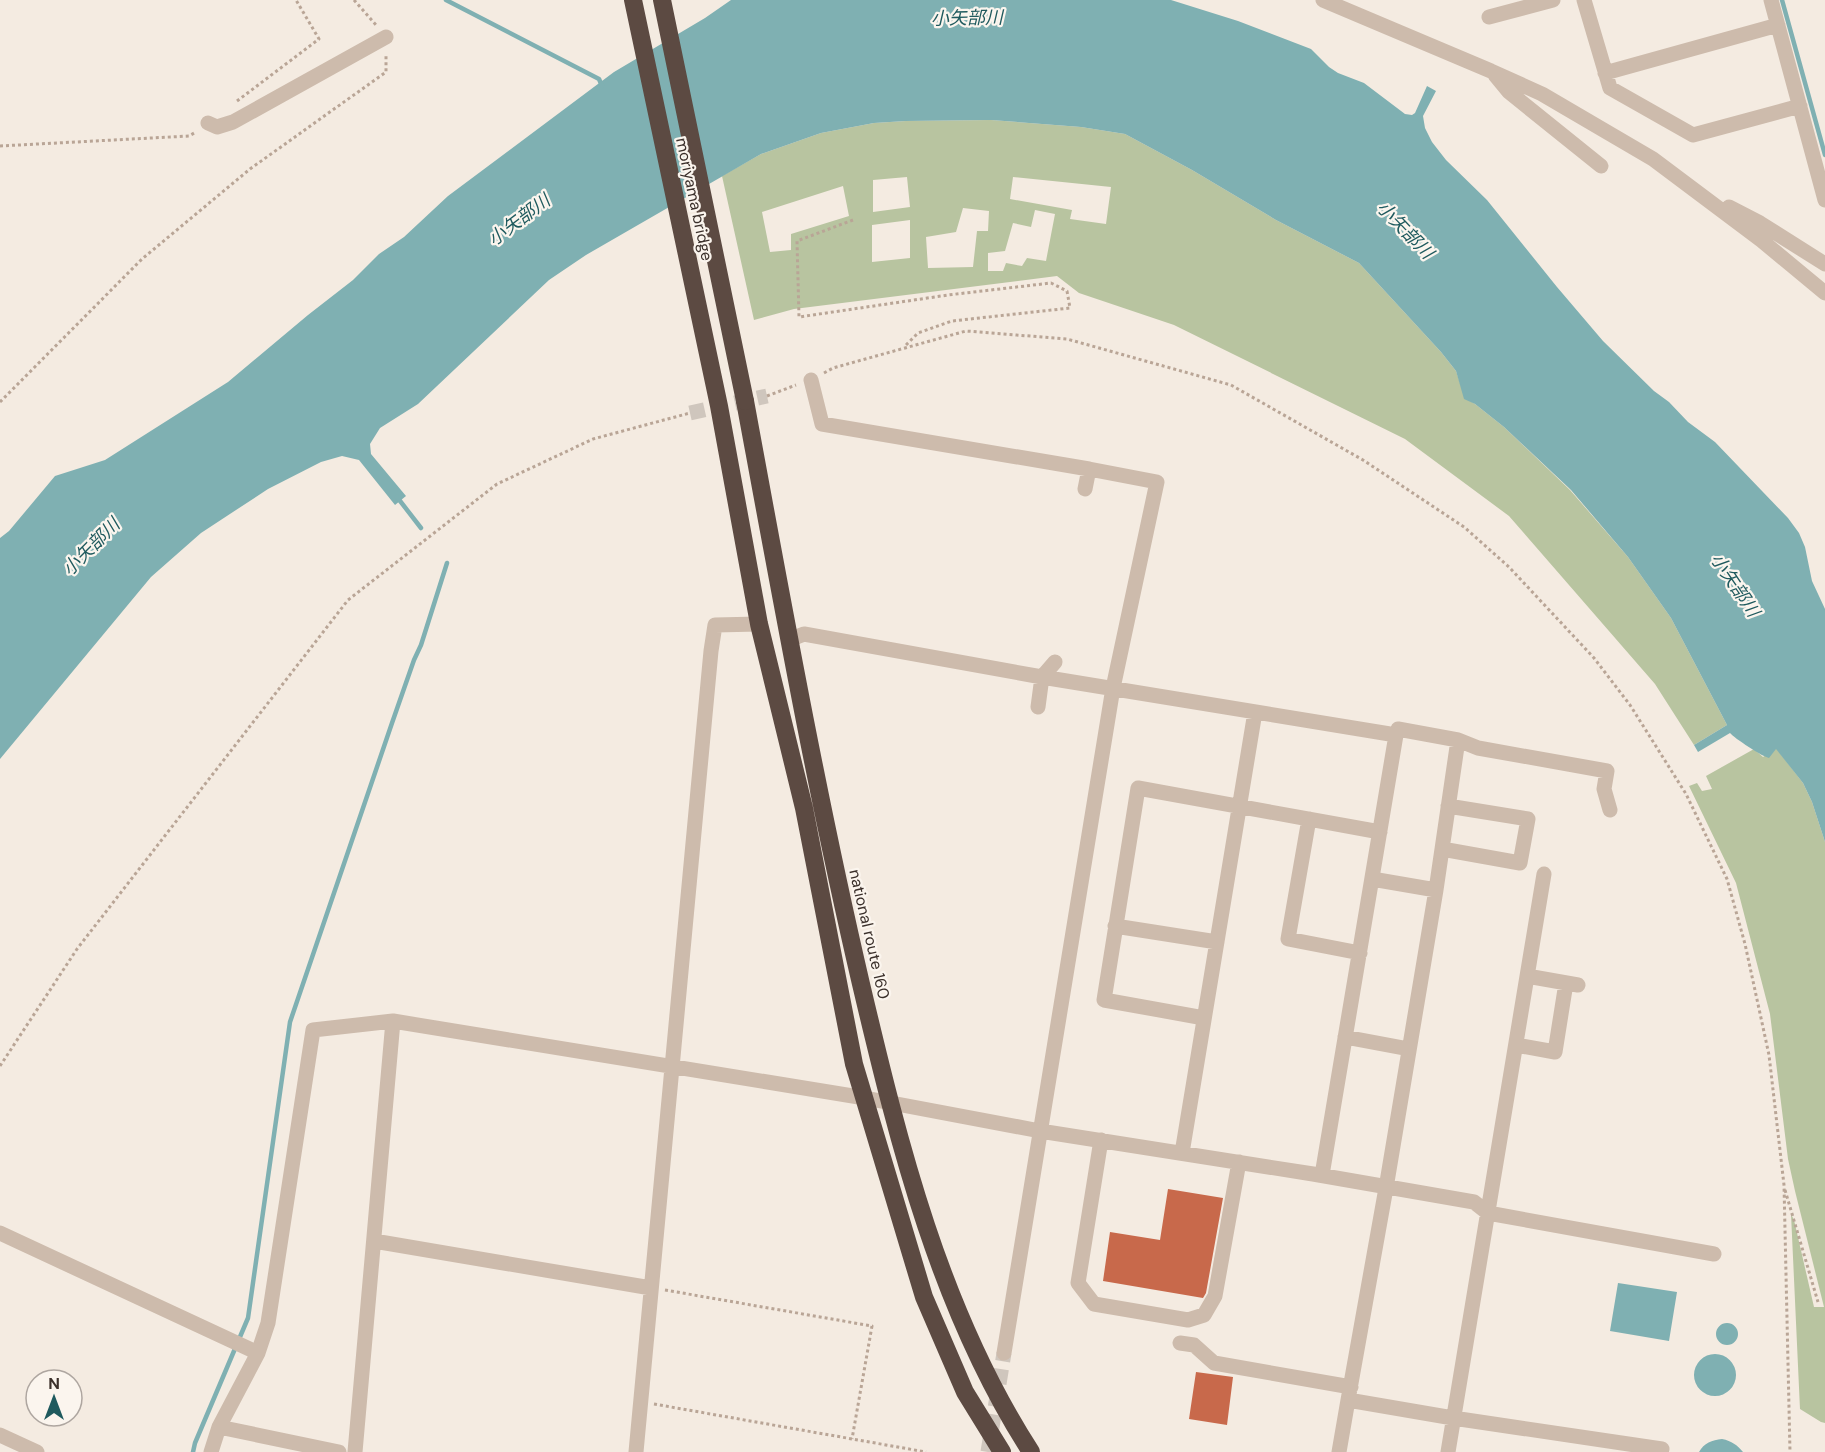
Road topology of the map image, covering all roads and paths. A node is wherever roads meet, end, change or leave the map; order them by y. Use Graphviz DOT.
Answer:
graph roads {
  1 [pos="296,0"];
  2 [pos="354,0"];
  3 [pos="633,0"];
  4 [pos="662,0"];
  5 [pos="1323,0"];
  6 [pos="1553,0"];
  7 [pos="1584,0"];
  8 [pos="1770,0"];
  9 [pos="1489,17"];
  10 [pos="1778,25"];
  11 [pos="386,37"];
  12 [pos="1491,71"];
  13 [pos="1605,73"];
  14 [pos="236,102"];
  15 [pos="1800,106"];
  16 [pos="208,123"];
  17 [pos="0,146"];
  18 [pos="1601,166"];
  19 [pos="1822,175"];
  20 [pos="1684,183"];
  21 [pos="1825,200"];
  22 [pos="853,220"];
  23 [pos="1825,264"];
  24 [pos="1825,293"];
  25 [pos="903,349"];
  26 [pos="811,380"];
  27 [pos="2,396"];
  28 [pos="767,396"];
  29 [pos="745,401"];
  30 [pos="0,402"];
  31 [pos="690,413"];
  32 [pos="1089,468"];
  33 [pos="1085,489"];
  34 [pos="759,624"];
  35 [pos="789,640"];
  36 [pos="1055,662"];
  37 [pos="1042,677"];
  38 [pos="1113,688"];
  39 [pos="1038,707"];
  40 [pos="1255,712"];
  41 [pos="1396,735"];
  42 [pos="1458,740"];
  43 [pos="1239,806"];
  44 [pos="1448,806"];
  45 [pos="1610,810"];
  46 [pos="1309,819"];
  47 [pos="1380,832"];
  48 [pos="1442,849"];
  49 [pos="1544,874"];
  50 [pos="1372,879"];
  51 [pos="1436,890"];
  52 [pos="1115,926"];
  53 [pos="1217,942"];
  54 [pos="1360,953"];
  55 [pos="1527,976"];
  56 [pos="1204,1018"];
  57 [pos="393,1021"];
  58 [pos="1345,1037"];
  59 [pos="1516,1045"];
  60 [pos="1409,1049"];
  61 [pos="0,1066"];
  62 [pos="673,1067"];
  63 [pos="864,1098"];
  64 [pos="891,1103"];
  65 [pos="1040,1131"];
  66 [pos="1101,1140"];
  67 [pos="1182,1153"];
  68 [pos="1239,1162"];
  69 [pos="1322,1175"];
  70 [pos="1784,1185"];
  71 [pos="1386,1188"];
  72 [pos="1488,1213"];
  73 [pos="0,1233"];
  74 [pos="374,1241"];
  75 [pos="1714,1254"];
  76 [pos="651,1288"];
  77 [pos="1818,1302"];
  78 [pos="1180,1343"];
  79 [pos="258,1353"];
  80 [pos="1004,1353"];
  81 [pos="1350,1394"];
  82 [pos="640,1402"];
  83 [pos="1454,1418"];
  84 [pos="219,1427"];
  85 [pos="0,1435"];
  86 [pos="852,1439"];
  87 [pos="1662,1449"];
  88 [pos="37,1452"];
  89 [pos="211,1452"];
  90 [pos="339,1452"];
  91 [pos="355,1452"];
  92 [pos="636,1452"];
  93 [pos="926,1452"];
  94 [pos="1002,1452"];
  95 [pos="1030,1452"];
  96 [pos="1339,1452"];
  97 [pos="1448,1452"];
  98 [pos="1790,1452"];
  1 -- 14 [label="path"];
  2 -- 11 [label="path"];
  3 -- 34 [label="highway, moriyama bridge"];
  4 -- 29 [label="highway, moriyama bridge, bridge"];
  5 -- 12 [label="street"];
  6 -- 9 [label="street"];
  7 -- 13 [label="street"];
  8 -- 10 [label="street"];
  10 -- 13 [label="street"];
  10 -- 15 [label="street"];
  11 -- 16 [label="street"];
  11 -- 27 [label="path"];
  12 -- 18 [label="street"];
  12 -- 20 [label="street"];
  13 -- 15 [label="street"];
  15 -- 19 [label="street"];
  16 -- 17 [label="path"];
  19 -- 21 [label="street"];
  20 -- 23 [label="street"];
  20 -- 24 [label="street"];
  22 -- 25 [label="path"];
  25 -- 26 [label="path"];
  25 -- 70 [label="path"];
  26 -- 28 [label="path"];
  26 -- 32 [label="street"];
  27 -- 30 [label="path"];
  29 -- 35 [label="highway, national route 160"];
  31 -- 61 [label="path"];
  32 -- 33 [label="street"];
  32 -- 38 [label="street"];
  34 -- 62 [label="street"];
  34 -- 63 [label="highway"];
  35 -- 37 [label="street"];
  35 -- 64 [label="highway, national route 160"];
  36 -- 37 [label="street"];
  37 -- 38 [label="street"];
  37 -- 39 [label="street"];
  38 -- 40 [label="street"];
  38 -- 65 [label="street"];
  40 -- 41 [label="street"];
  40 -- 43 [label="street"];
  41 -- 42 [label="street"];
  41 -- 47 [label="street"];
  42 -- 44 [label="street"];
  42 -- 45 [label="street"];
  43 -- 46 [label="street"];
  43 -- 52 [label="street"];
  43 -- 53 [label="street"];
  44 -- 48 [label="street"];
  44 -- 48 [label="street"];
  46 -- 47 [label="street"];
  46 -- 54 [label="street"];
  47 -- 50 [label="street"];
  48 -- 51 [label="street"];
  49 -- 55 [label="street"];
  50 -- 51 [label="street"];
  50 -- 54 [label="street"];
  51 -- 60 [label="street"];
  52 -- 53 [label="street"];
  52 -- 56 [label="street"];
  53 -- 56 [label="street"];
  54 -- 58 [label="street"];
  55 -- 59 [label="street"];
  55 -- 59 [label="street"];
  56 -- 67 [label="street"];
  57 -- 62 [label="street"];
  57 -- 74 [label="street"];
  57 -- 79 [label="street"];
  58 -- 60 [label="street"];
  58 -- 69 [label="street"];
  59 -- 72 [label="street"];
  60 -- 71 [label="street"];
  62 -- 63 [label="street"];
  62 -- 76 [label="street"];
  63 -- 64 [label="street"];
  63 -- 94 [label="highway"];
  64 -- 65 [label="street"];
  64 -- 95 [label="highway, national route 160"];
  65 -- 66 [label="street"];
  65 -- 80 [label="street"];
  66 -- 67 [label="street"];
  66 -- 68 [label="street"];
  67 -- 68 [label="street"];
  68 -- 69 [label="street"];
  69 -- 71 [label="street"];
  70 -- 77 [label="path"];
  70 -- 98 [label="path"];
  71 -- 72 [label="street"];
  71 -- 81 [label="street"];
  72 -- 75 [label="street"];
  72 -- 83 [label="street"];
  73 -- 79 [label="street"];
  74 -- 76 [label="street"];
  74 -- 91 [label="street"];
  76 -- 82 [label="street"];
  76 -- 86 [label="path"];
  78 -- 81 [label="street"];
  79 -- 84 [label="street"];
  81 -- 83 [label="street"];
  81 -- 96 [label="street"];
  82 -- 86 [label="path"];
  82 -- 92 [label="street"];
  83 -- 87 [label="street"];
  83 -- 97 [label="street"];
  84 -- 89 [label="street"];
  84 -- 90 [label="street"];
  85 -- 88 [label="street"];
  86 -- 93 [label="path"];
}
